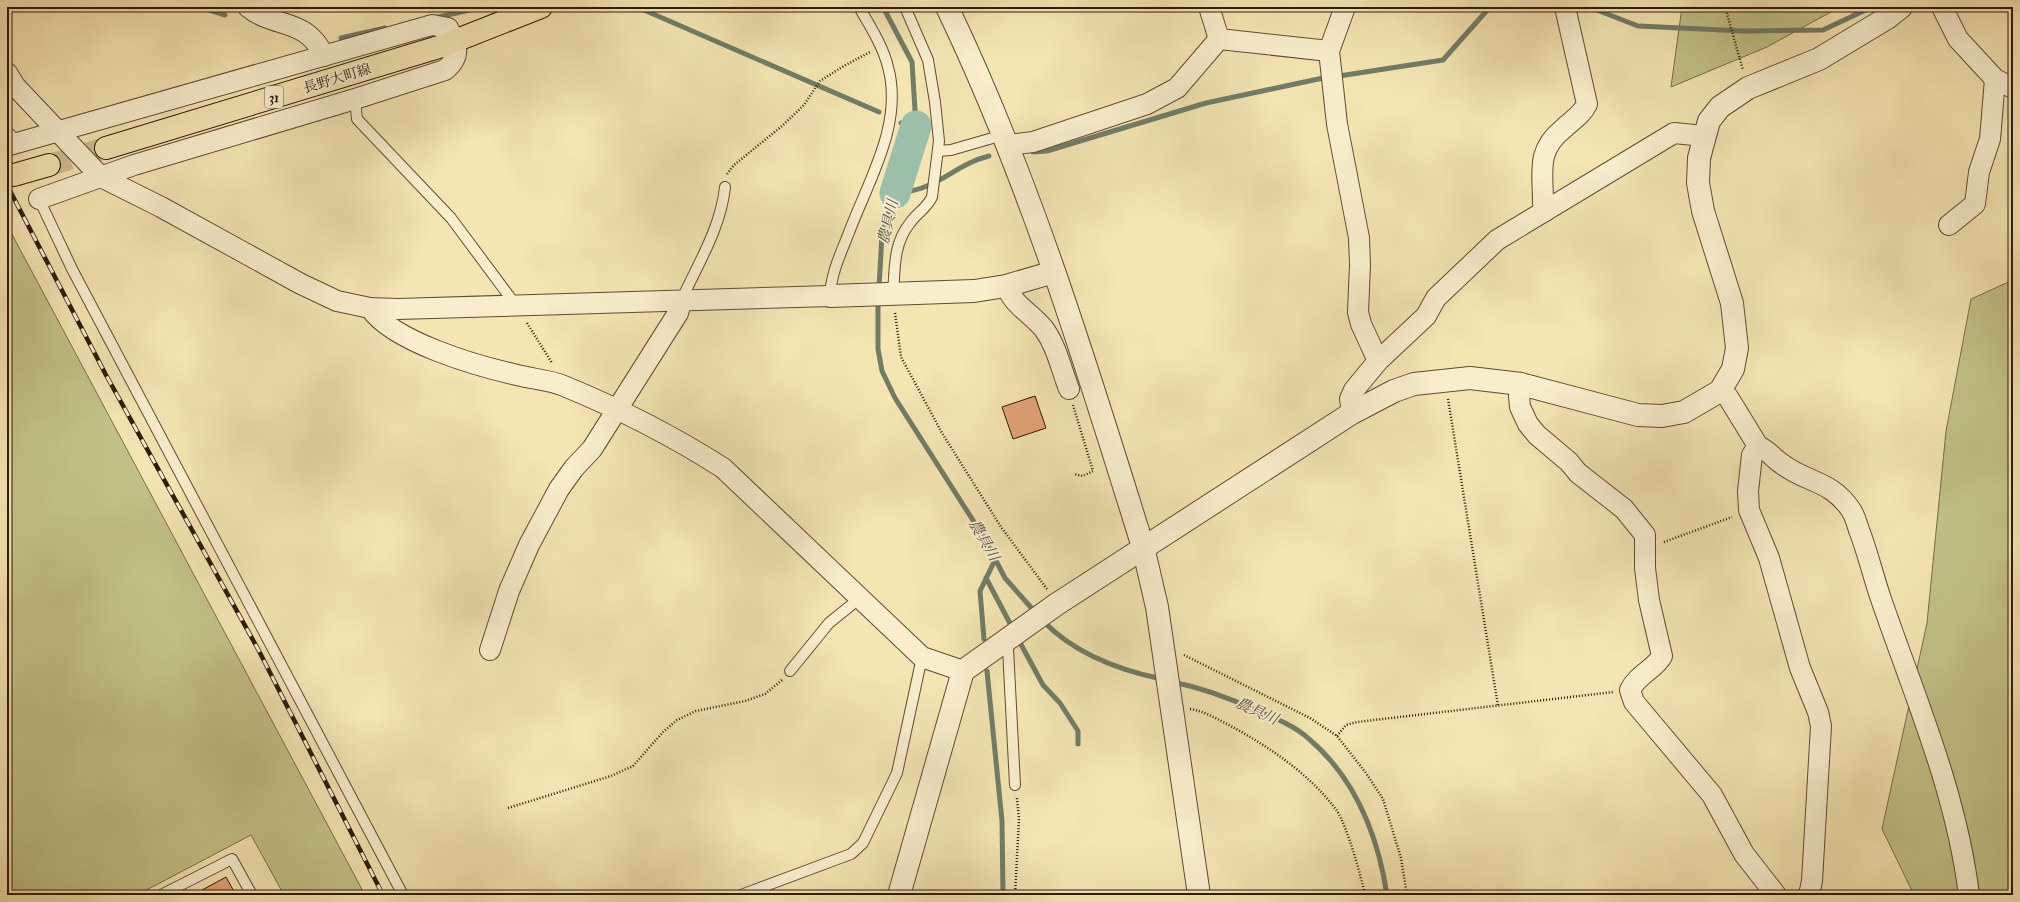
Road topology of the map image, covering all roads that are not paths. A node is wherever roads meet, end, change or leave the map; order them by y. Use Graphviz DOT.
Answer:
graph roads {
  1 [pos="248,7"];
  2 [pos="541,7"];
  3 [pos="859,7"];
  4 [pos="905,7"];
  5 [pos="946,7"];
  6 [pos="1209,7"];
  7 [pos="1345,7"];
  8 [pos="1565,7"];
  9 [pos="1901,7"];
  10 [pos="1942,7"];
  11 [pos="1219,39"];
  12 [pos="455,40"];
  13 [pos="1329,51"];
  14 [pos="324,56"];
  15 [pos="7,74"];
  16 [pos="1995,79"];
  17 [pos="2013,88"];
  18 [pos="355,99"];
  19 [pos="57,132"];
  20 [pos="7,138"];
  21 [pos="1704,138"];
  22 [pos="1005,140"];
  23 [pos="106,148"];
  24 [pos="938,151"];
  25 [pos="49,165"];
  26 [pos="14,175"];
  27 [pos="101,177"];
  28 [pos="725,186"];
  29 [pos="39,199"];
  30 [pos="1545,212"];
  31 [pos="1949,225"];
  32 [pos="1054,272"];
  33 [pos="1006,286"];
  34 [pos="889,295"];
  35 [pos="835,296"];
  36 [pos="681,301"];
  37 [pos="515,304"];
  38 [pos="370,308"];
  39 [pos="1378,361"];
  40 [pos="1521,384"];
  41 [pos="1069,389"];
  42 [pos="1720,391"];
  43 [pos="616,409"];
  44 [pos="1352,413"];
  45 [pos="1758,446"];
  46 [pos="1143,547"];
  47 [pos="860,598"];
  48 [pos="1008,639"];
  49 [pos="490,650"];
  50 [pos="922,657"];
  51 [pos="790,671"];
  52 [pos="963,671"];
  53 [pos="1015,785"];
  54 [pos="161,895"];
  55 [pos="252,895"];
  56 [pos="403,895"];
  57 [pos="741,895"];
  58 [pos="899,895"];
  59 [pos="1199,895"];
  60 [pos="1776,895"];
  61 [pos="1809,895"];
  62 [pos="1969,895"];
  1 -- 14 [label="street"];
  2 -- 12 [label="main road, 長野大町線 / 31"];
  3 -- 35 [label="lane"];
  4 -- 24 [label="lane"];
  5 -- 22 [label="street"];
  6 -- 11 [label="street"];
  7 -- 13 [label="street"];
  8 -- 30 [label="street"];
  9 -- 21 [label="street"];
  10 -- 16 [label="street"];
  11 -- 13 [label="street"];
  11 -- 22 [label="street"];
  12 -- 14 [label="street"];
  12 -- 18 [label="street"];
  12 -- 23 [label="main road, 長野大町線 / 31"];
  13 -- 39 [label="street"];
  14 -- 19 [label="street"];
  15 -- 19 [label="street"];
  16 -- 17 [label="street"];
  16 -- 31 [label="street"];
  18 -- 27 [label="street"];
  18 -- 37 [label="lane"];
  19 -- 20 [label="street"];
  19 -- 27 [label="street"];
  21 -- 30 [label="street"];
  21 -- 42 [label="street"];
  22 -- 24 [label="lane"];
  22 -- 32 [label="street"];
  24 -- 34 [label="lane"];
  25 -- 26 [label="main road"];
  27 -- 29 [label="street"];
  27 -- 38 [label="street"];
  28 -- 36 [label="lane"];
  29 -- 56 [label="lane"];
  30 -- 39 [label="street"];
  32 -- 33 [label="street"];
  32 -- 46 [label="street"];
  33 -- 34 [label="street"];
  33 -- 41 [label="street"];
  34 -- 35 [label="street"];
  35 -- 36 [label="street"];
  36 -- 37 [label="street"];
  36 -- 43 [label="street"];
  37 -- 38 [label="street"];
  38 -- 43 [label="street"];
  39 -- 44 [label="street"];
  40 -- 42 [label="street"];
  40 -- 44 [label="street"];
  40 -- 60 [label="street"];
  42 -- 45 [label="street"];
  43 -- 47 [label="street"];
  43 -- 49 [label="street"];
  44 -- 46 [label="street"];
  45 -- 61 [label="street"];
  45 -- 62 [label="street"];
  46 -- 48 [label="street"];
  46 -- 59 [label="street"];
  47 -- 50 [label="street"];
  47 -- 51 [label="lane"];
  48 -- 52 [label="street"];
  48 -- 53 [label="lane"];
  50 -- 52 [label="street"];
  50 -- 57 [label="lane"];
  52 -- 58 [label="street"];
  54 -- 55 [label="lane"];
}
